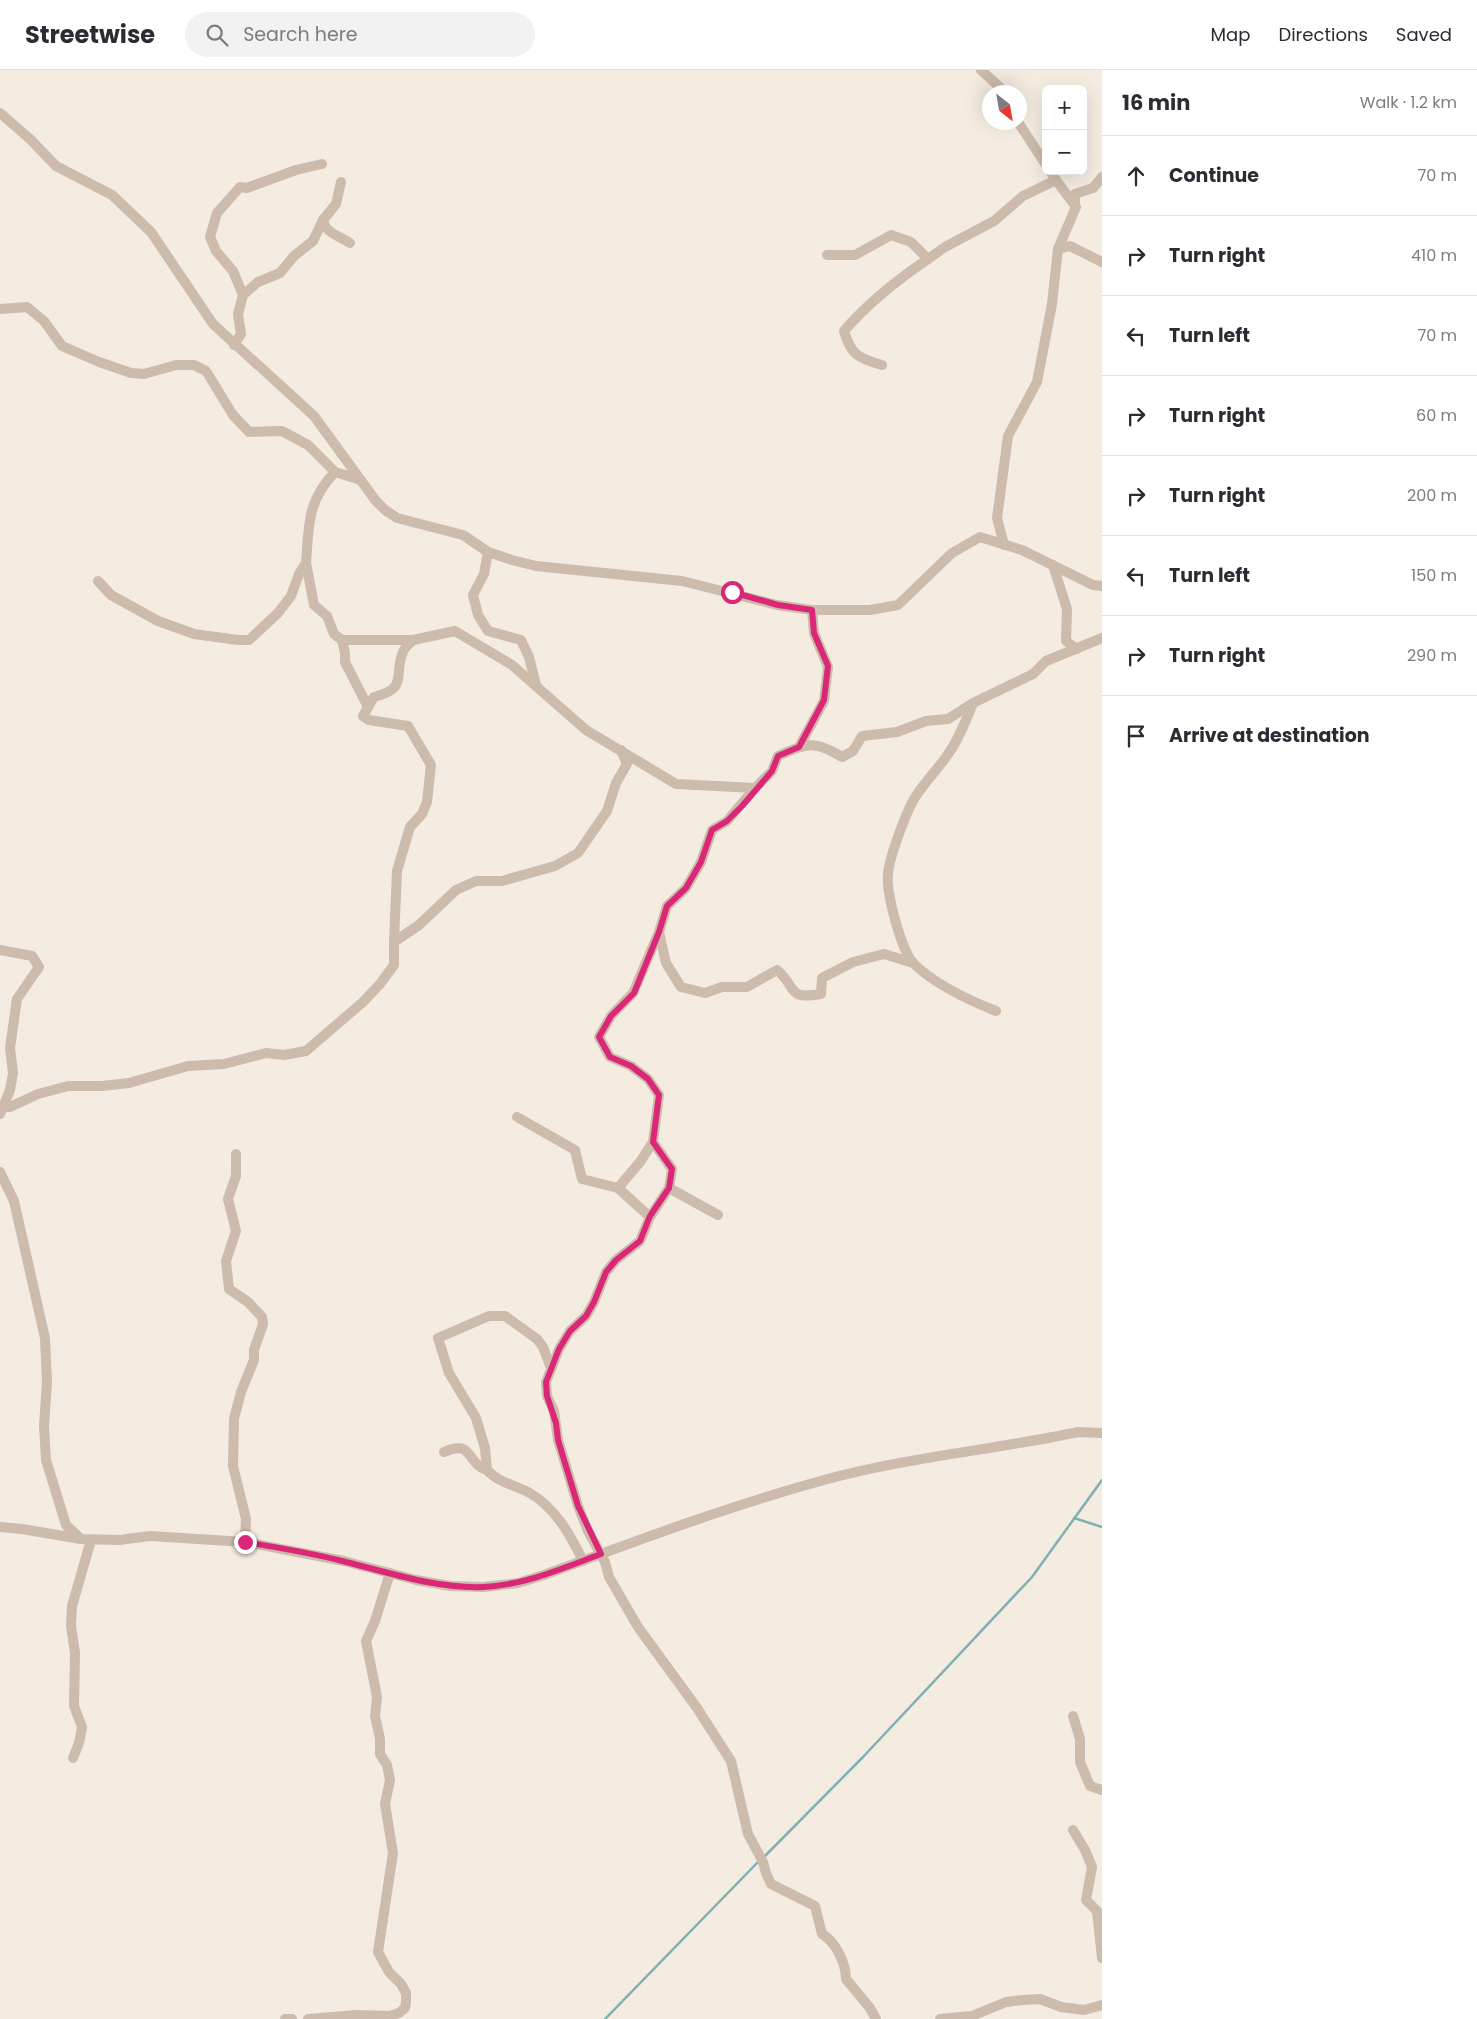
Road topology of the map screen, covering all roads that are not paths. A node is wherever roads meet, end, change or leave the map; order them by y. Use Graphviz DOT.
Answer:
graph roads {
  1 [pos="981,70"];
  2 [pos="997,85"];
  3 [pos="0,113"];
  4 [pos="1023,130"];
  5 [pos="1042,159"];
  6 [pos="322,164"];
  7 [pos="1053,175"];
  8 [pos="1102,177"];
  9 [pos="341,182"];
  10 [pos="1076,207"];
  11 [pos="323,220"];
  12 [pos="350,243"];
  13 [pos="1058,249"];
  14 [pos="826,255"];
  15 [pos="928,259"];
  16 [pos="1102,262"];
  17 [pos="243,295"];
  18 [pos="0,309"];
  19 [pos="234,345"];
  20 [pos="882,365"];
  21 [pos="335,472"];
  22 [pos="361,480"];
  23 [pos="1004,544"];
  24 [pos="488,552"];
  25 [pos="306,563"];
  26 [pos="1053,565"];
  27 [pos="98,581"];
  28 [pos="1102,586"];
  29 [pos="812,610"];
  30 [pos="1102,638"];
  31 [pos="342,640"];
  32 [pos="413,640"];
  33 [pos="1077,648"];
  34 [pos="536,685"];
  35 [pos="973,703"];
  36 [pos="368,707"];
  37 [pos="799,747"];
  38 [pos="621,749"];
  39 [pos="754,788"];
  40 [pos="659,932"];
  41 [pos="394,942"];
  42 [pos="0,950"];
  43 [pos="913,963"];
  44 [pos="996,1010"];
  45 [pos="2,1110"];
  46 [pos="517,1117"];
  47 [pos="653,1142"];
  48 [pos="236,1154"];
  49 [pos="0,1172"];
  50 [pos="618,1188"];
  51 [pos="669,1188"];
  52 [pos="718,1215"];
  53 [pos="650,1216"];
  54 [pos="551,1368"];
  55 [pos="1102,1433"];
  56 [pos="444,1452"];
  57 [pos="487,1470"];
  58 [pos="0,1527"];
  59 [pos="86,1540"];
  60 [pos="245,1542"];
  61 [pos="601,1554"];
  62 [pos="583,1561"];
  63 [pos="390,1573"];
  64 [pos="1073,1716"];
  65 [pos="73,1758"];
  66 [pos="1102,1790"];
  67 [pos="1073,1830"];
  68 [pos="1102,1958"];
  69 [pos="1102,2005"];
  70 [pos="285,2019"];
  71 [pos="292,2019"];
  72 [pos="308,2019"];
  73 [pos="876,2019"];
  74 [pos="940,2019"];
  1 -- 2 [label="street"];
  3 -- 19 [label="street"];
  4 -- 5 [label="street"];
  6 -- 17 [label="street"];
  7 -- 10 [label="street"];
  7 -- 15 [label="street"];
  8 -- 10 [label="street"];
  9 -- 11 [label="street"];
  10 -- 13 [label="street"];
  11 -- 12 [label="street"];
  11 -- 17 [label="street"];
  13 -- 16 [label="street"];
  13 -- 23 [label="street"];
  14 -- 15 [label="street"];
  15 -- 20 [label="street"];
  17 -- 19 [label="street"];
  18 -- 21 [label="street"];
  19 -- 22 [label="street"];
  21 -- 22 [label="street"];
  21 -- 25 [label="street"];
  22 -- 24 [label="street"];
  23 -- 26 [label="street"];
  23 -- 29 [label="street"];
  24 -- 29 [label="street"];
  24 -- 34 [label="street"];
  25 -- 27 [label="street"];
  25 -- 31 [label="street"];
  26 -- 28 [label="street"];
  26 -- 33 [label="street"];
  29 -- 37 [label="street"];
  30 -- 33 [label="street"];
  31 -- 32 [label="street"];
  31 -- 36 [label="street"];
  32 -- 34 [label="street"];
  32 -- 36 [label="street"];
  33 -- 35 [label="street"];
  34 -- 38 [label="street"];
  35 -- 37 [label="street"];
  35 -- 43 [label="street"];
  36 -- 41 [label="street"];
  37 -- 39 [label="street"];
  38 -- 39 [label="street"];
  38 -- 41 [label="street"];
  39 -- 40 [label="street"];
  40 -- 43 [label="street"];
  40 -- 47 [label="street"];
  41 -- 45 [label="street"];
  42 -- 45 [label="street"];
  43 -- 44 [label="street"];
  46 -- 50 [label="street"];
  47 -- 50 [label="street"];
  47 -- 51 [label="street"];
  48 -- 60 [label="street"];
  49 -- 59 [label="street"];
  50 -- 53 [label="street"];
  51 -- 52 [label="street"];
  51 -- 53 [label="street"];
  53 -- 54 [label="street"];
  54 -- 57 [label="street"];
  54 -- 61 [label="street"];
  55 -- 61 [label="street"];
  56 -- 57 [label="street"];
  57 -- 62 [label="street"];
  58 -- 59 [label="street"];
  59 -- 60 [label="street"];
  59 -- 65 [label="street"];
  60 -- 63 [label="street"];
  61 -- 62 [label="street"];
  61 -- 73 [label="street"];
  62 -- 63 [label="street"];
  63 -- 72 [label="street"];
  64 -- 66 [label="street"];
  67 -- 68 [label="street"];
  69 -- 74 [label="street"];
  70 -- 71 [label="street"];
}
